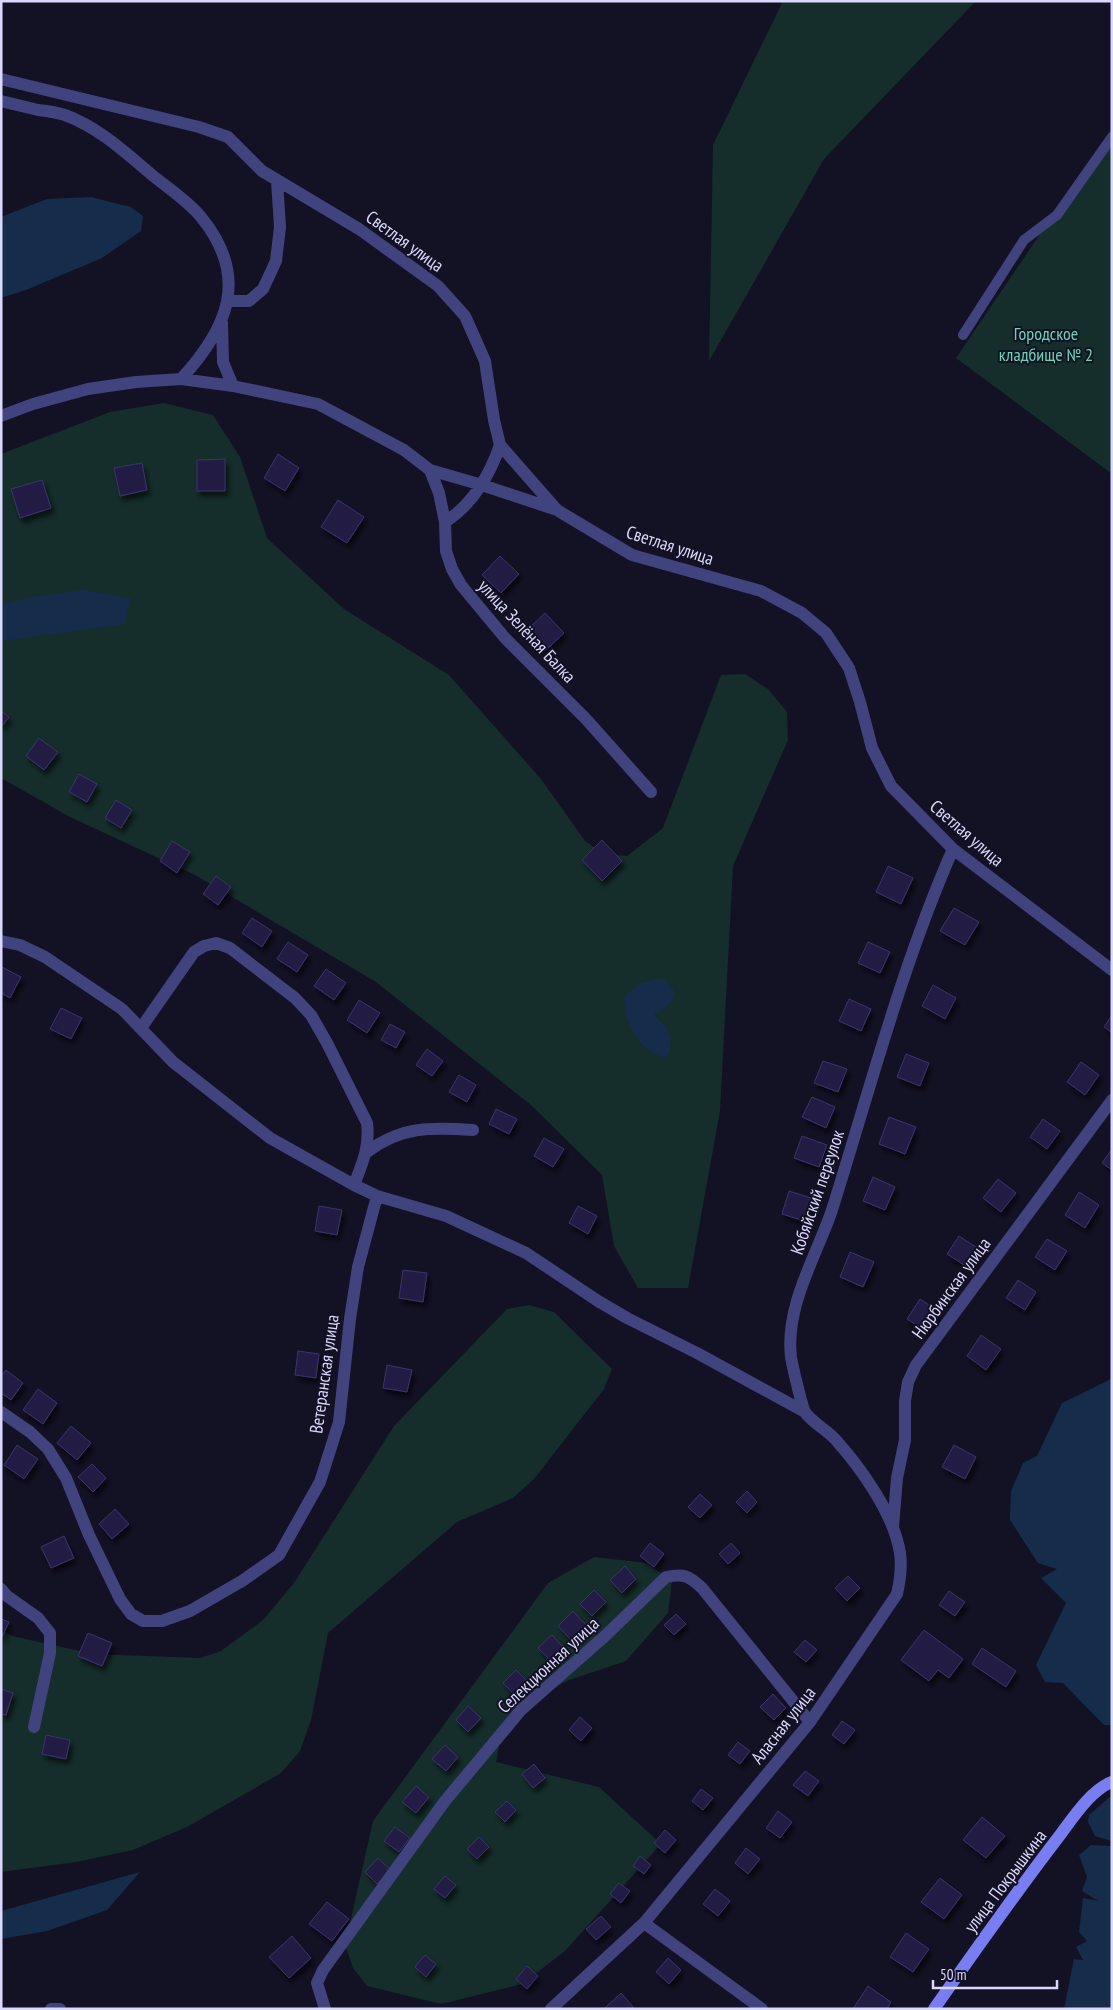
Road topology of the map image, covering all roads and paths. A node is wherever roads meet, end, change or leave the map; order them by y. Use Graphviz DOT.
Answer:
graph roads {
  1 [pos="1,79"];
  2 [pos="1,101"];
  3 [pos="1112,137"];
  4 [pos="277,181"];
  5 [pos="228,301"];
  6 [pos="222,322"];
  7 [pos="963,335"];
  8 [pos="181,379"];
  9 [pos="233,386"];
  10 [pos="1,416"];
  11 [pos="500,445"];
  12 [pos="430,470"];
  13 [pos="482,485"];
  14 [pos="557,510"];
  15 [pos="445,522"];
  16 [pos="651,792"];
  17 [pos="953,849"];
  18 [pos="1,941"];
  19 [pos="1112,970"];
  20 [pos="141,1028"];
  21 [pos="1112,1100"];
  22 [pos="473,1130"];
  23 [pos="367,1152"];
  24 [pos="354,1185"];
  25 [pos="377,1196"];
  26 [pos="1,1412"];
  27 [pos="805,1412"];
  28 [pos="893,1527"];
  29 [pos="1,1589"];
  30 [pos="810,1722"];
  31 [pos="34,1727"];
  32 [pos="1112,1782"];
  33 [pos="644,1923"];
  34 [pos="51,2009"];
  35 [pos="60,2009"];
  36 [pos="325,2009"];
  37 [pos="551,2009"];
  38 [pos="762,2009"];
  39 [pos="934,2009"];
  1 -- 4 [label="street, Светлая улица"];
  2 -- 5 [label="street"];
  3 -- 7 [label="lane"];
  4 -- 5 [label="street"];
  4 -- 11 [label="street, Светлая улица"];
  5 -- 6 [label="street"];
  6 -- 8 [label="street"];
  6 -- 9 [label="street"];
  8 -- 9 [label="street"];
  8 -- 10 [label="street"];
  9 -- 12 [label="street"];
  11 -- 13 [label="street"];
  11 -- 14 [label="street, Светлая улица"];
  12 -- 13 [label="street"];
  12 -- 15 [label="street, улица Зелёная Балка"];
  13 -- 14 [label="street"];
  13 -- 15 [label="street"];
  14 -- 17 [label="street, Светлая улица"];
  15 -- 16 [label="street, улица Зелёная Балка"];
  17 -- 19 [label="street, Светлая улица"];
  17 -- 27 [label="street, Кобяйский переулок"];
  18 -- 20 [label="street"];
  20 -- 23 [label="street"];
  20 -- 24 [label="street"];
  21 -- 28 [label="street, Нюрбинская улица"];
  22 -- 23 [label="street"];
  23 -- 24 [label="street"];
  24 -- 25 [label="street"];
  25 -- 26 [label="street, Ветеранская улица"];
  25 -- 27 [label="street"];
  27 -- 28 [label="street"];
  28 -- 30 [label="street, Аласная улица"];
  29 -- 31 [label="street"];
  30 -- 33 [label="street, Аласная улица"];
  30 -- 36 [label="street, Селекционная улица"];
  32 -- 39 [label="street, улица Покрышкина"];
  33 -- 37 [label="street, Аласная улица"];
  33 -- 38 [label="street"];
  34 -- 35 [label="street"];
}
